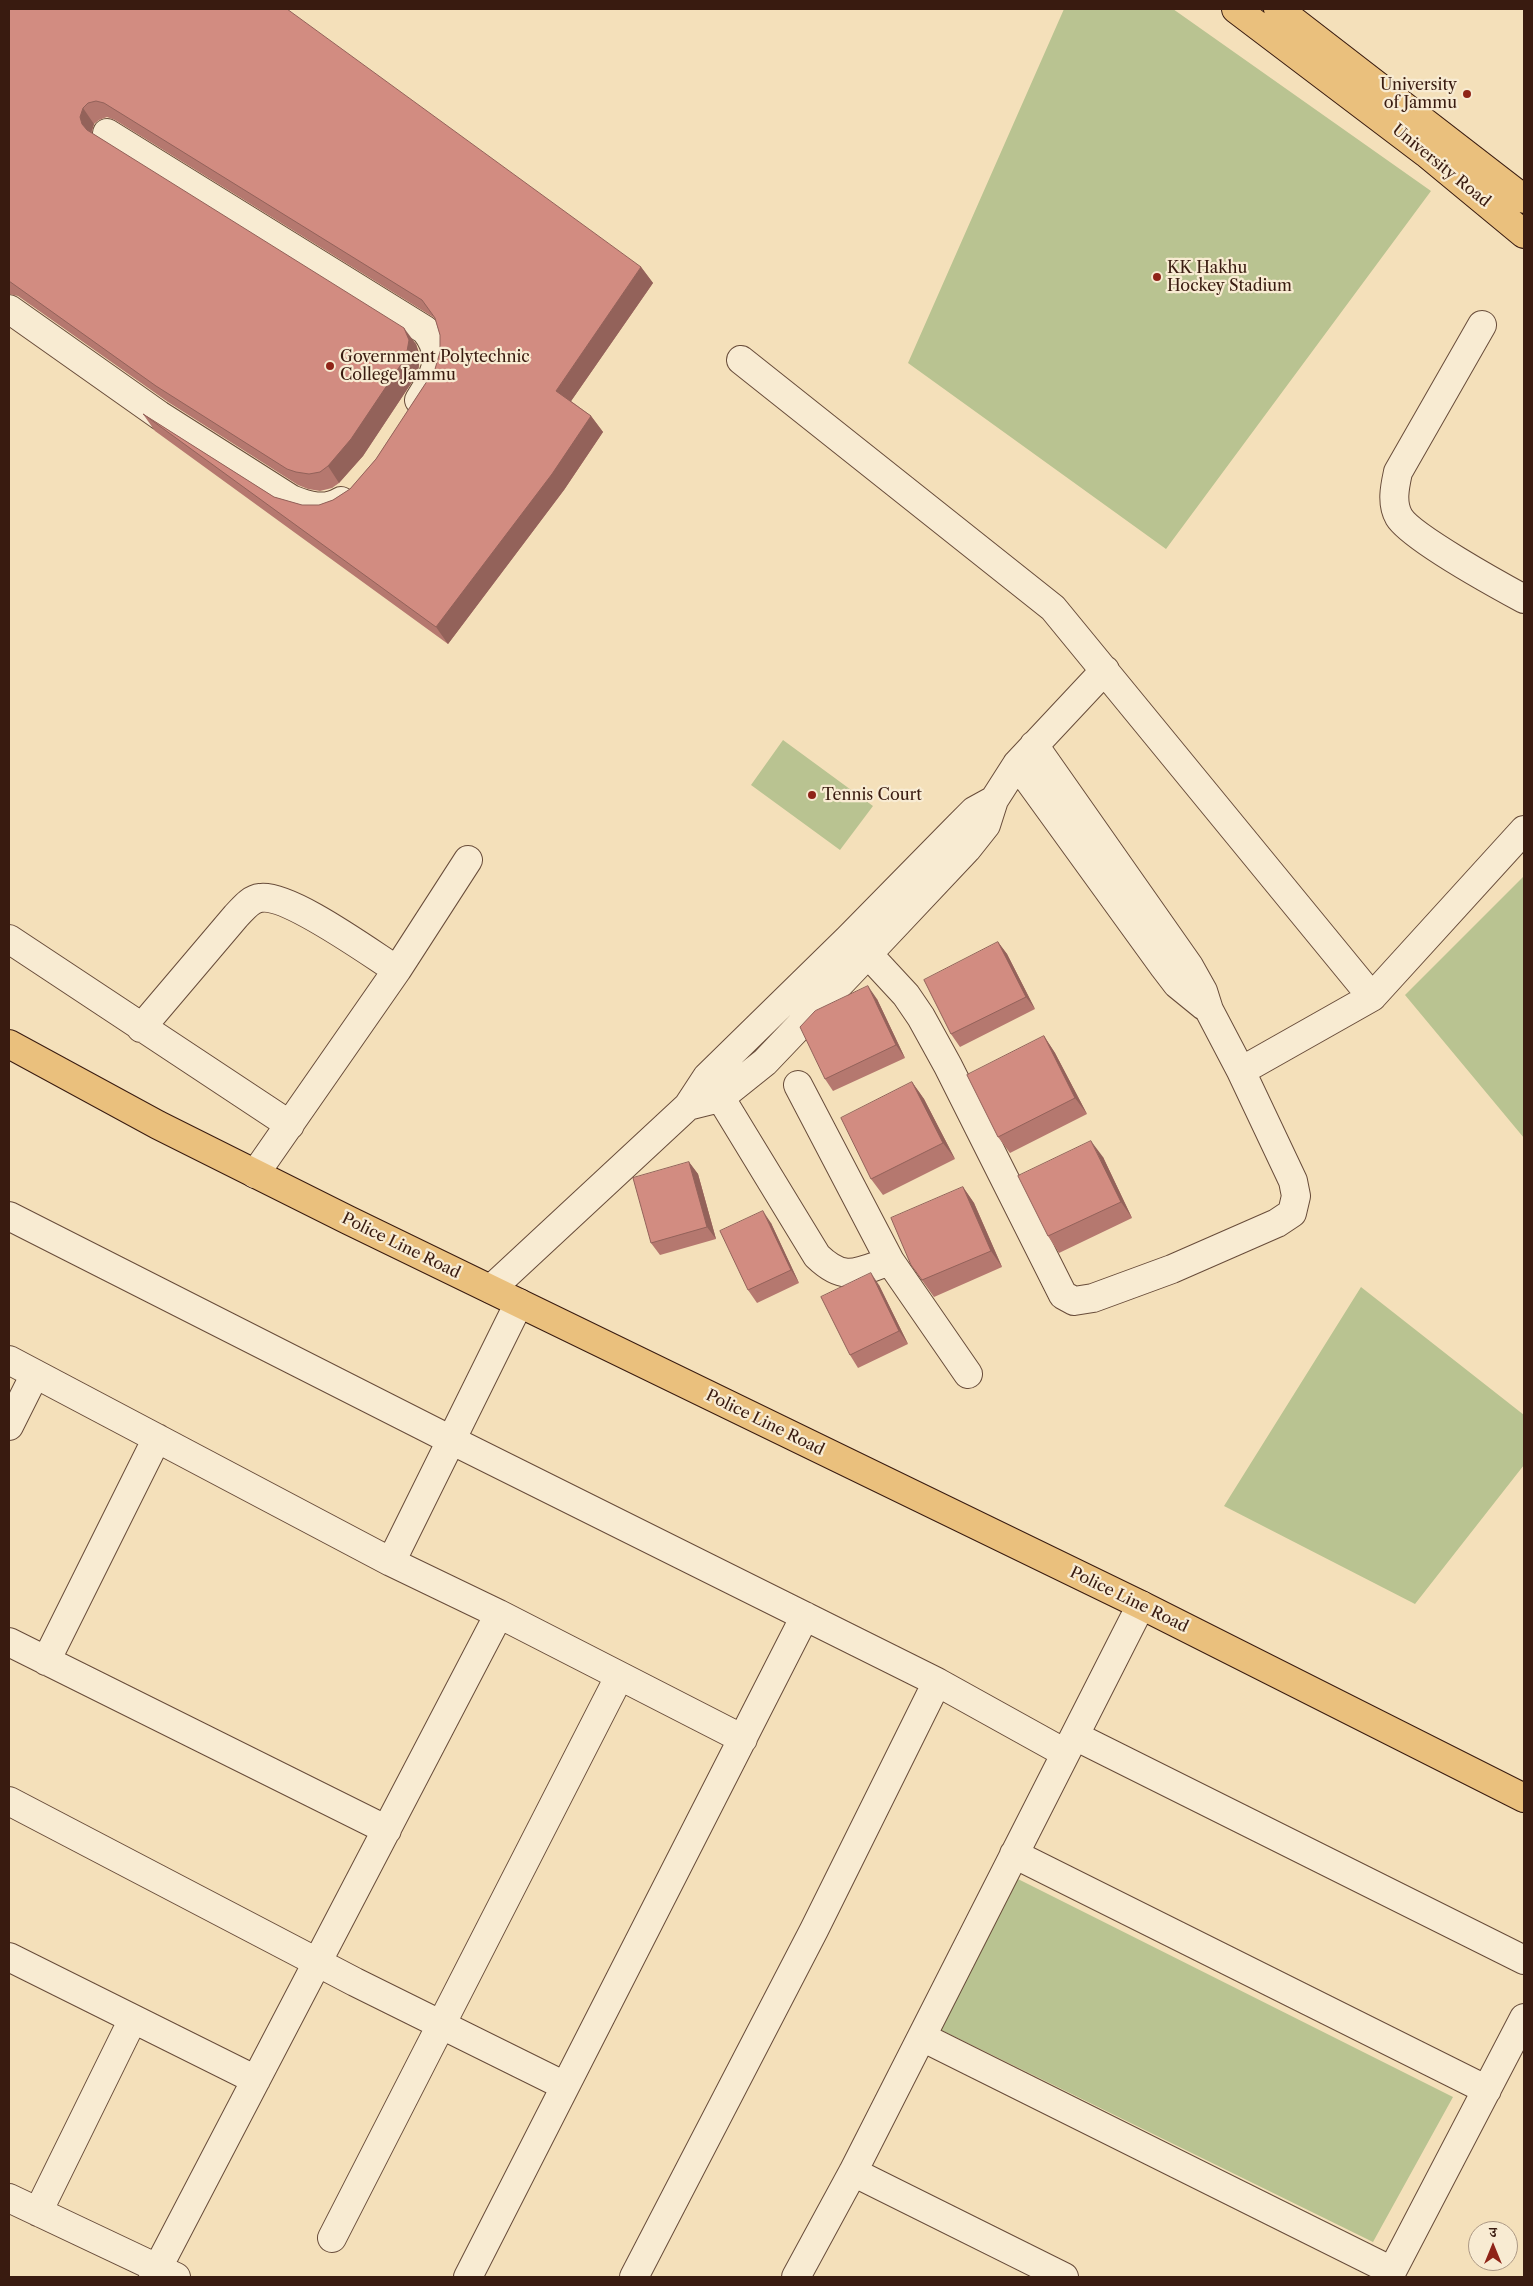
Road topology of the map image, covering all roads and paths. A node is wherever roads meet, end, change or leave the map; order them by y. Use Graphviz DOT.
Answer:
graph roads {
  1 [pos="1236,9"];
  2 [pos="1278,9"];
  3 [pos="107,132"];
  4 [pos="1524,198"];
  5 [pos="1524,234"];
  6 [pos="9,309"];
  7 [pos="1482,325"];
  8 [pos="741,360"];
  9 [pos="404,421"];
  10 [pos="360,484"];
  11 [pos="1524,599"];
  12 [pos="1105,670"];
  13 [pos="1025,755"];
  14 [pos="1524,830"];
  15 [pos="468,860"];
  16 [pos="9,939"];
  17 [pos="858,946"];
  18 [pos="397,970"];
  19 [pos="1372,996"];
  20 [pos="141,1028"];
  21 [pos="9,1044"];
  22 [pos="1242,1071"];
  23 [pos="798,1085"];
  24 [pos="714,1087"];
  25 [pos="290,1126"];
  26 [pos="256,1174"];
  27 [pos="9,1216"];
  28 [pos="890,1261"];
  29 [pos="491,1289"];
  30 [pos="519,1304"];
  31 [pos="9,1360"];
  32 [pos="35,1374"];
  33 [pos="968,1374"];
  34 [pos="9,1426"];
  35 [pos="157,1438"];
  36 [pos="452,1440"];
  37 [pos="391,1562"];
  38 [pos="1141,1606"];
  39 [pos="499,1614"];
  40 [pos="805,1616"];
  41 [pos="9,1642"];
  42 [pos="46,1661"];
  43 [pos="619,1676"];
  44 [pos="937,1682"];
  45 [pos="743,1739"];
  46 [pos="1070,1744"];
  47 [pos="1524,1798"];
  48 [pos="9,1801"];
  49 [pos="387,1830"];
  50 [pos="1014,1854"];
  51 [pos="9,1957"];
  52 [pos="1524,1960"];
  53 [pos="318,1962"];
  54 [pos="1524,2018"];
  55 [pos="133,2019"];
  56 [pos="442,2025"];
  57 [pos="922,2037"];
  58 [pos="1517,2048"];
  59 [pos="256,2080"];
  60 [pos="565,2086"];
  61 [pos="1487,2090"];
  62 [pos="853,2172"];
  63 [pos="9,2198"];
  64 [pos="38,2212"];
  65 [pos="332,2238"];
  66 [pos="1391,2274"];
  67 [pos="162,2275"];
  68 [pos="468,2277"];
  69 [pos="634,2277"];
  70 [pos="796,2277"];
  71 [pos="1064,2277"];
  1 -- 5 [label="main road, University Road"];
  2 -- 4 [label="main road, University Road"];
  3 -- 9 [label="street"];
  6 -- 10 [label="street"];
  7 -- 11 [label="street"];
  8 -- 12 [label="street"];
  12 -- 13 [label="street"];
  12 -- 19 [label="street"];
  13 -- 17 [label="street"];
  13 -- 22 [label="street"];
  14 -- 19 [label="street"];
  15 -- 18 [label="street"];
  16 -- 20 [label="street"];
  17 -- 22 [label="street"];
  17 -- 24 [label="street"];
  18 -- 20 [label="street"];
  18 -- 25 [label="street"];
  19 -- 22 [label="street"];
  20 -- 25 [label="street"];
  21 -- 26 [label="main road, Police Line Road"];
  23 -- 28 [label="street"];
  24 -- 28 [label="street"];
  24 -- 29 [label="street"];
  25 -- 26 [label="street"];
  26 -- 29 [label="main road, Police Line Road"];
  27 -- 36 [label="street"];
  28 -- 33 [label="street"];
  29 -- 30 [label="main road, Police Line Road"];
  30 -- 36 [label="street"];
  30 -- 38 [label="main road, Police Line Road"];
  31 -- 32 [label="street"];
  32 -- 34 [label="street"];
  32 -- 35 [label="street"];
  35 -- 37 [label="street"];
  35 -- 42 [label="street"];
  36 -- 37 [label="street"];
  36 -- 40 [label="street"];
  37 -- 39 [label="street"];
  38 -- 46 [label="street"];
  38 -- 47 [label="main road, Police Line Road"];
  39 -- 43 [label="street"];
  39 -- 49 [label="street"];
  40 -- 44 [label="street"];
  40 -- 45 [label="street"];
  41 -- 42 [label="street"];
  42 -- 49 [label="street"];
  43 -- 45 [label="street"];
  43 -- 56 [label="street"];
  44 -- 46 [label="street"];
  44 -- 69 [label="street"];
  45 -- 60 [label="street"];
  46 -- 50 [label="street"];
  46 -- 52 [label="street"];
  48 -- 53 [label="street"];
  49 -- 53 [label="street"];
  50 -- 57 [label="street"];
  50 -- 61 [label="street"];
  51 -- 55 [label="street"];
  53 -- 56 [label="street"];
  53 -- 59 [label="street"];
  54 -- 58 [label="street"];
  55 -- 59 [label="street"];
  55 -- 64 [label="street"];
  56 -- 60 [label="street"];
  56 -- 65 [label="street"];
  57 -- 62 [label="street"];
  57 -- 66 [label="street"];
  58 -- 61 [label="street"];
  59 -- 67 [label="street"];
  60 -- 68 [label="street"];
  61 -- 66 [label="street"];
  62 -- 70 [label="street"];
  62 -- 71 [label="street"];
  63 -- 64 [label="street"];
  64 -- 67 [label="street"];
}
